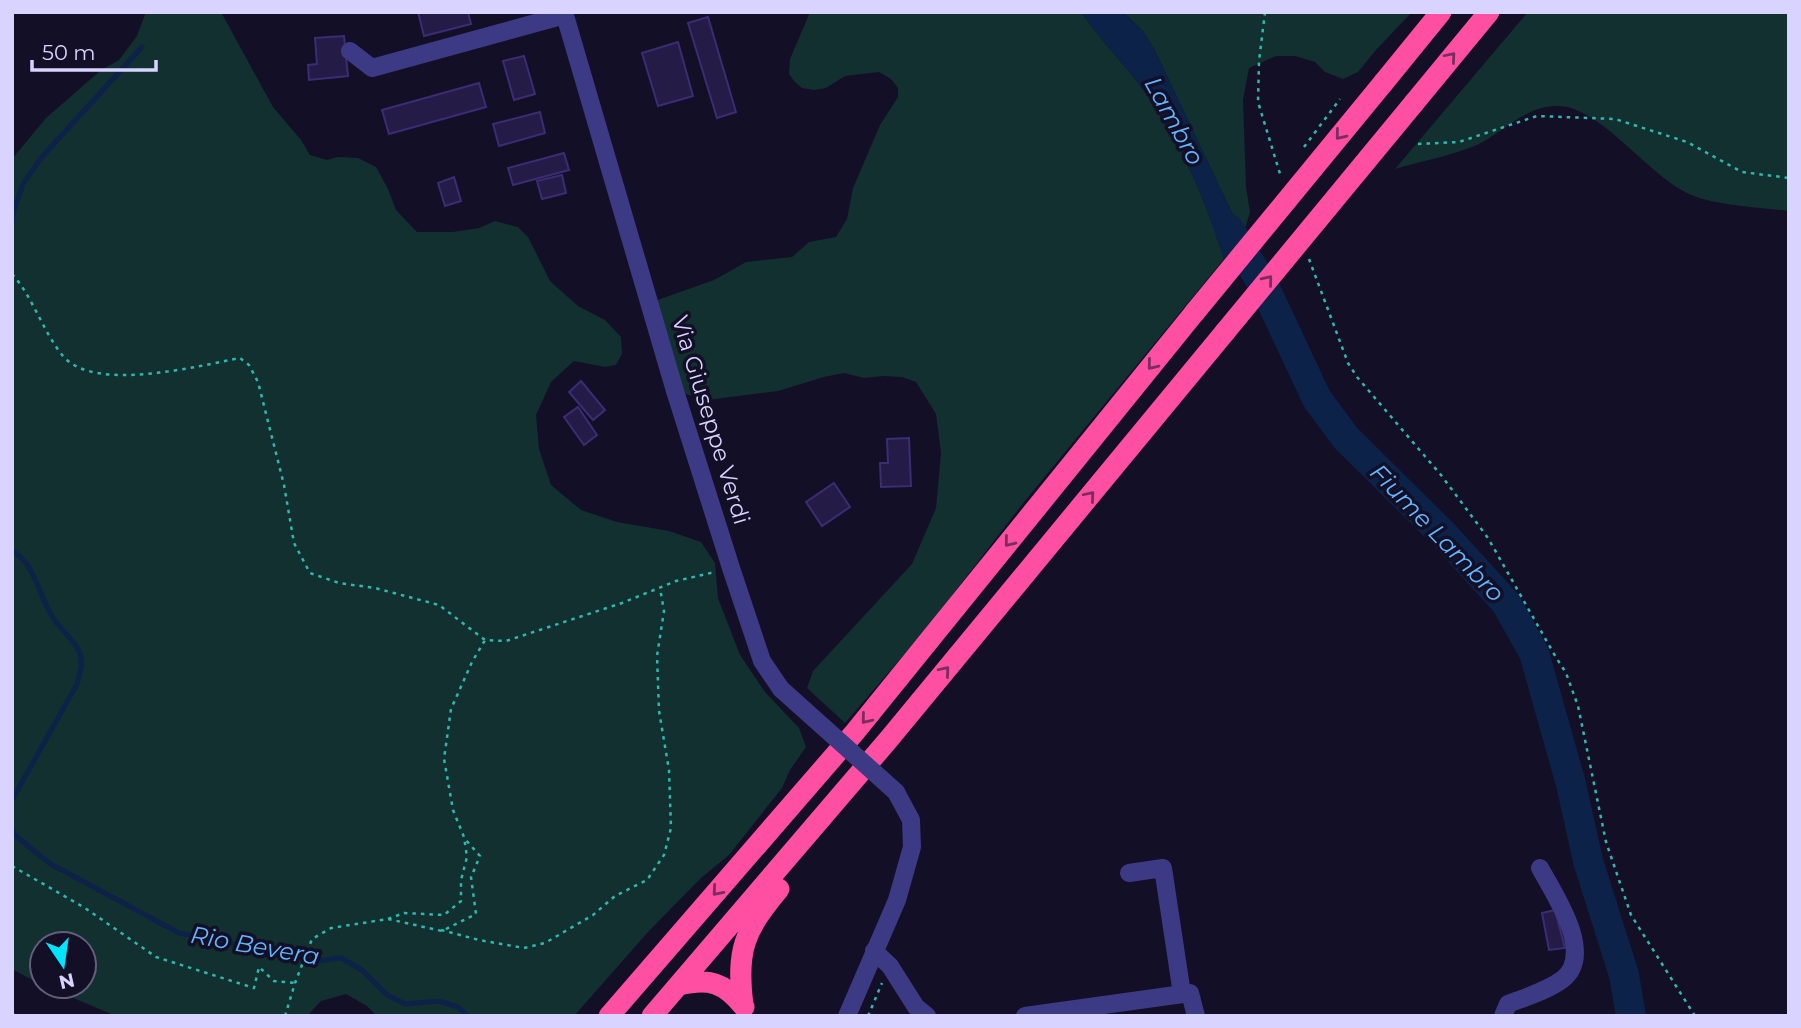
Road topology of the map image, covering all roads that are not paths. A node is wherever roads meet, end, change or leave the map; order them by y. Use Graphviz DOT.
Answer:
graph roads {
  1 [pos="1441,12"];
  2 [pos="1489,12"];
  3 [pos="564,14"];
  4 [pos="350,51"];
  5 [pos="889,739"];
  6 [pos="1540,868"];
  7 [pos="1129,873"];
  8 [pos="874,951"];
  9 [pos="679,985"];
  10 [pos="1182,994"];
  11 [pos="746,1010"];
  12 [pos="1094,1011"];
  13 [pos="609,1016"];
  14 [pos="652,1016"];
  15 [pos="847,1016"];
  16 [pos="927,1016"];
  17 [pos="1026,1016"];
  18 [pos="1196,1016"];
  19 [pos="1503,1016"];
  1 -- 13 [label="highway, one-way, bridge"];
  5 -- 2 [label="highway, one-way, bridge"];
  3 -- 4 [label="street"];
  3 -- 8 [label="street, Via Giuseppe Verdi, bridge"];
  5 -- 9 [label="highway"];
  5 -- 11 [label="highway"];
  6 -- 19 [label="street"];
  7 -- 10 [label="street"];
  8 -- 15 [label="street"];
  8 -- 16 [label="street"];
  9 -- 11 [label="highway"];
  9 -- 14 [label="highway"];
  10 -- 12 [label="street"];
  10 -- 18 [label="street"];
  12 -- 17 [label="street"];
}
